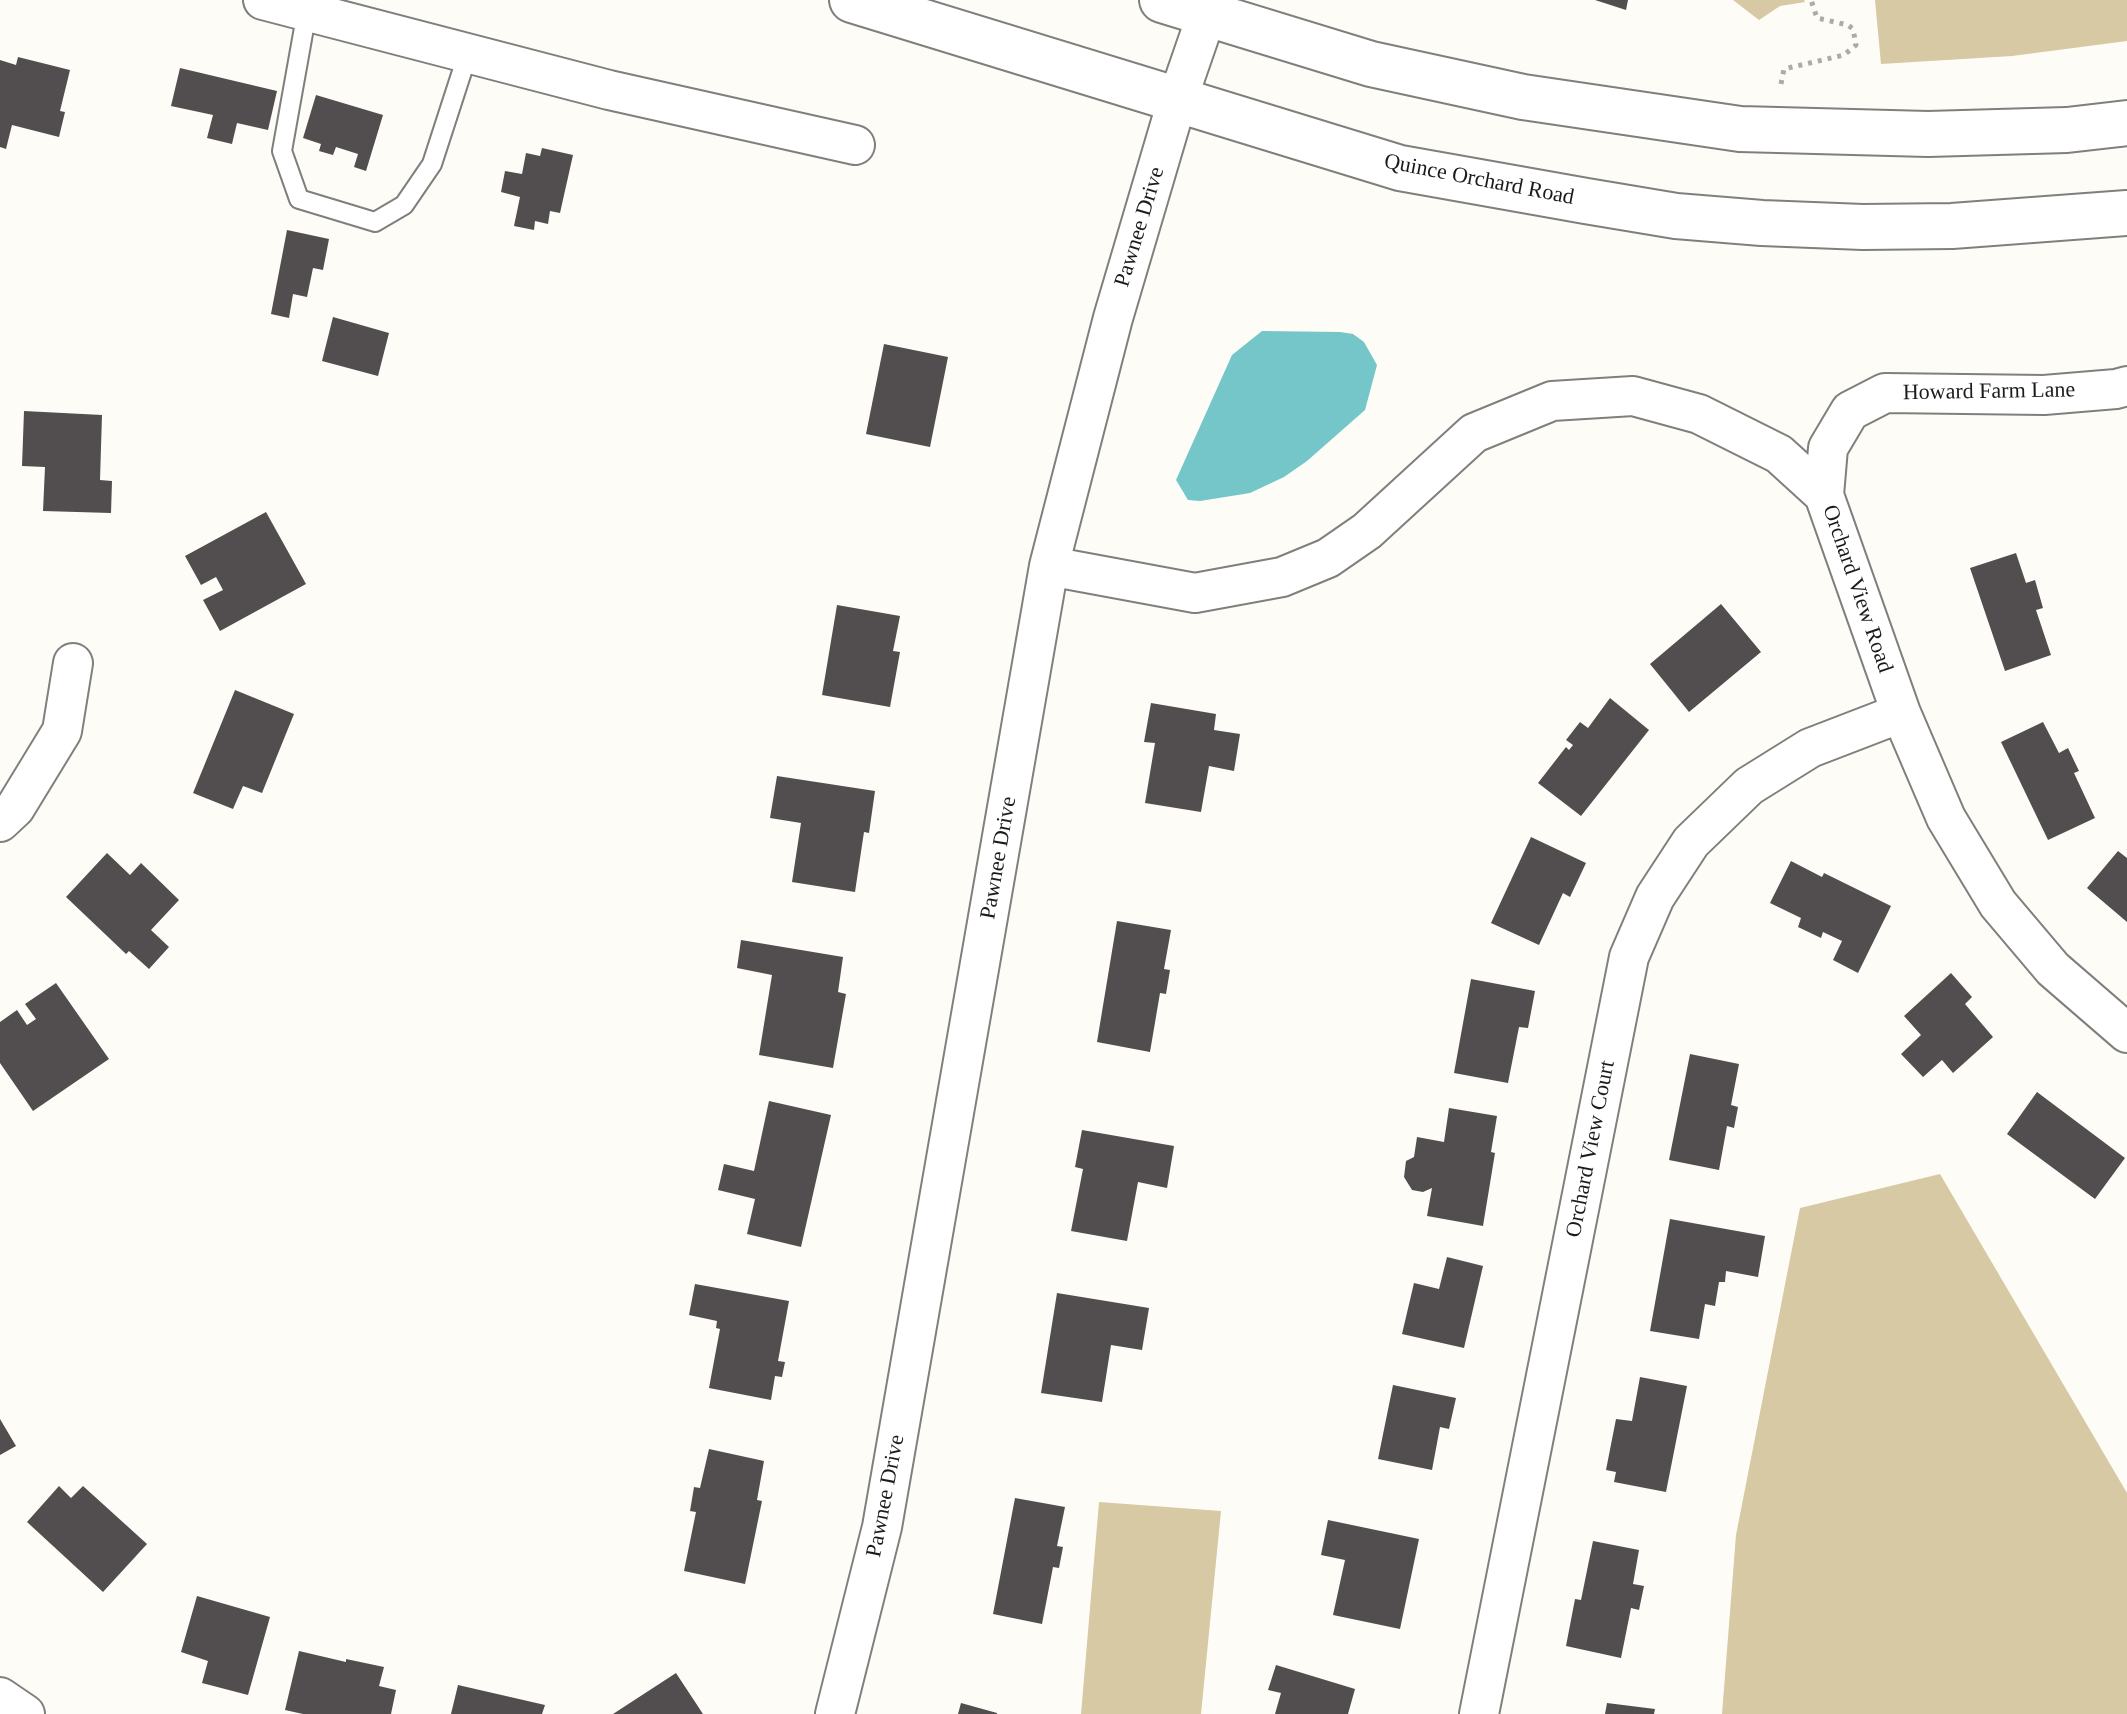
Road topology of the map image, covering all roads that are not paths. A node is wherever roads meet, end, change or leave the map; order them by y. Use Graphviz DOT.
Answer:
graph roads {
  1 [pos="263,0"];
  2 [pos="852,0"];
  3 [pos="1162,0"];
  4 [pos="307,11"];
  5 [pos="1207,14"];
  6 [pos="468,53"];
  7 [pos="1178,98"];
  8 [pos="2127,123"];
  9 [pos="855,145"];
  10 [pos="2127,213"];
  11 [pos="2127,386"];
  12 [pos="1824,495"];
  13 [pos="1049,566"];
  14 [pos="73,663"];
  15 [pos="1901,713"];
  16 [pos="0,822"];
  17 [pos="2127,1033"];
  18 [pos="0,1697"];
  19 [pos="25,1714"];
  20 [pos="835,1714"];
  21 [pos="1479,1714"];
  1 -- 4 [label="street"];
  2 -- 7 [label="main road, Quince Orchard Road"];
  3 -- 5 [label="main road"];
  4 -- 6 [label="street"];
  4 -- 6 [label="lane"];
  5 -- 7 [label="street, Pawnee Drive"];
  5 -- 8 [label="main road"];
  6 -- 9 [label="street"];
  7 -- 10 [label="main road, Quince Orchard Road"];
  7 -- 13 [label="street, Pawnee Drive"];
  11 -- 12 [label="street, Howard Farm Lane"];
  12 -- 13 [label="street, Orchard View Road"];
  12 -- 15 [label="street, Orchard View Road"];
  13 -- 20 [label="street, Pawnee Drive"];
  14 -- 16 [label="street"];
  15 -- 17 [label="street, Orchard View Road"];
  15 -- 21 [label="street, Orchard View Court"];
  18 -- 19 [label="street"];
}
